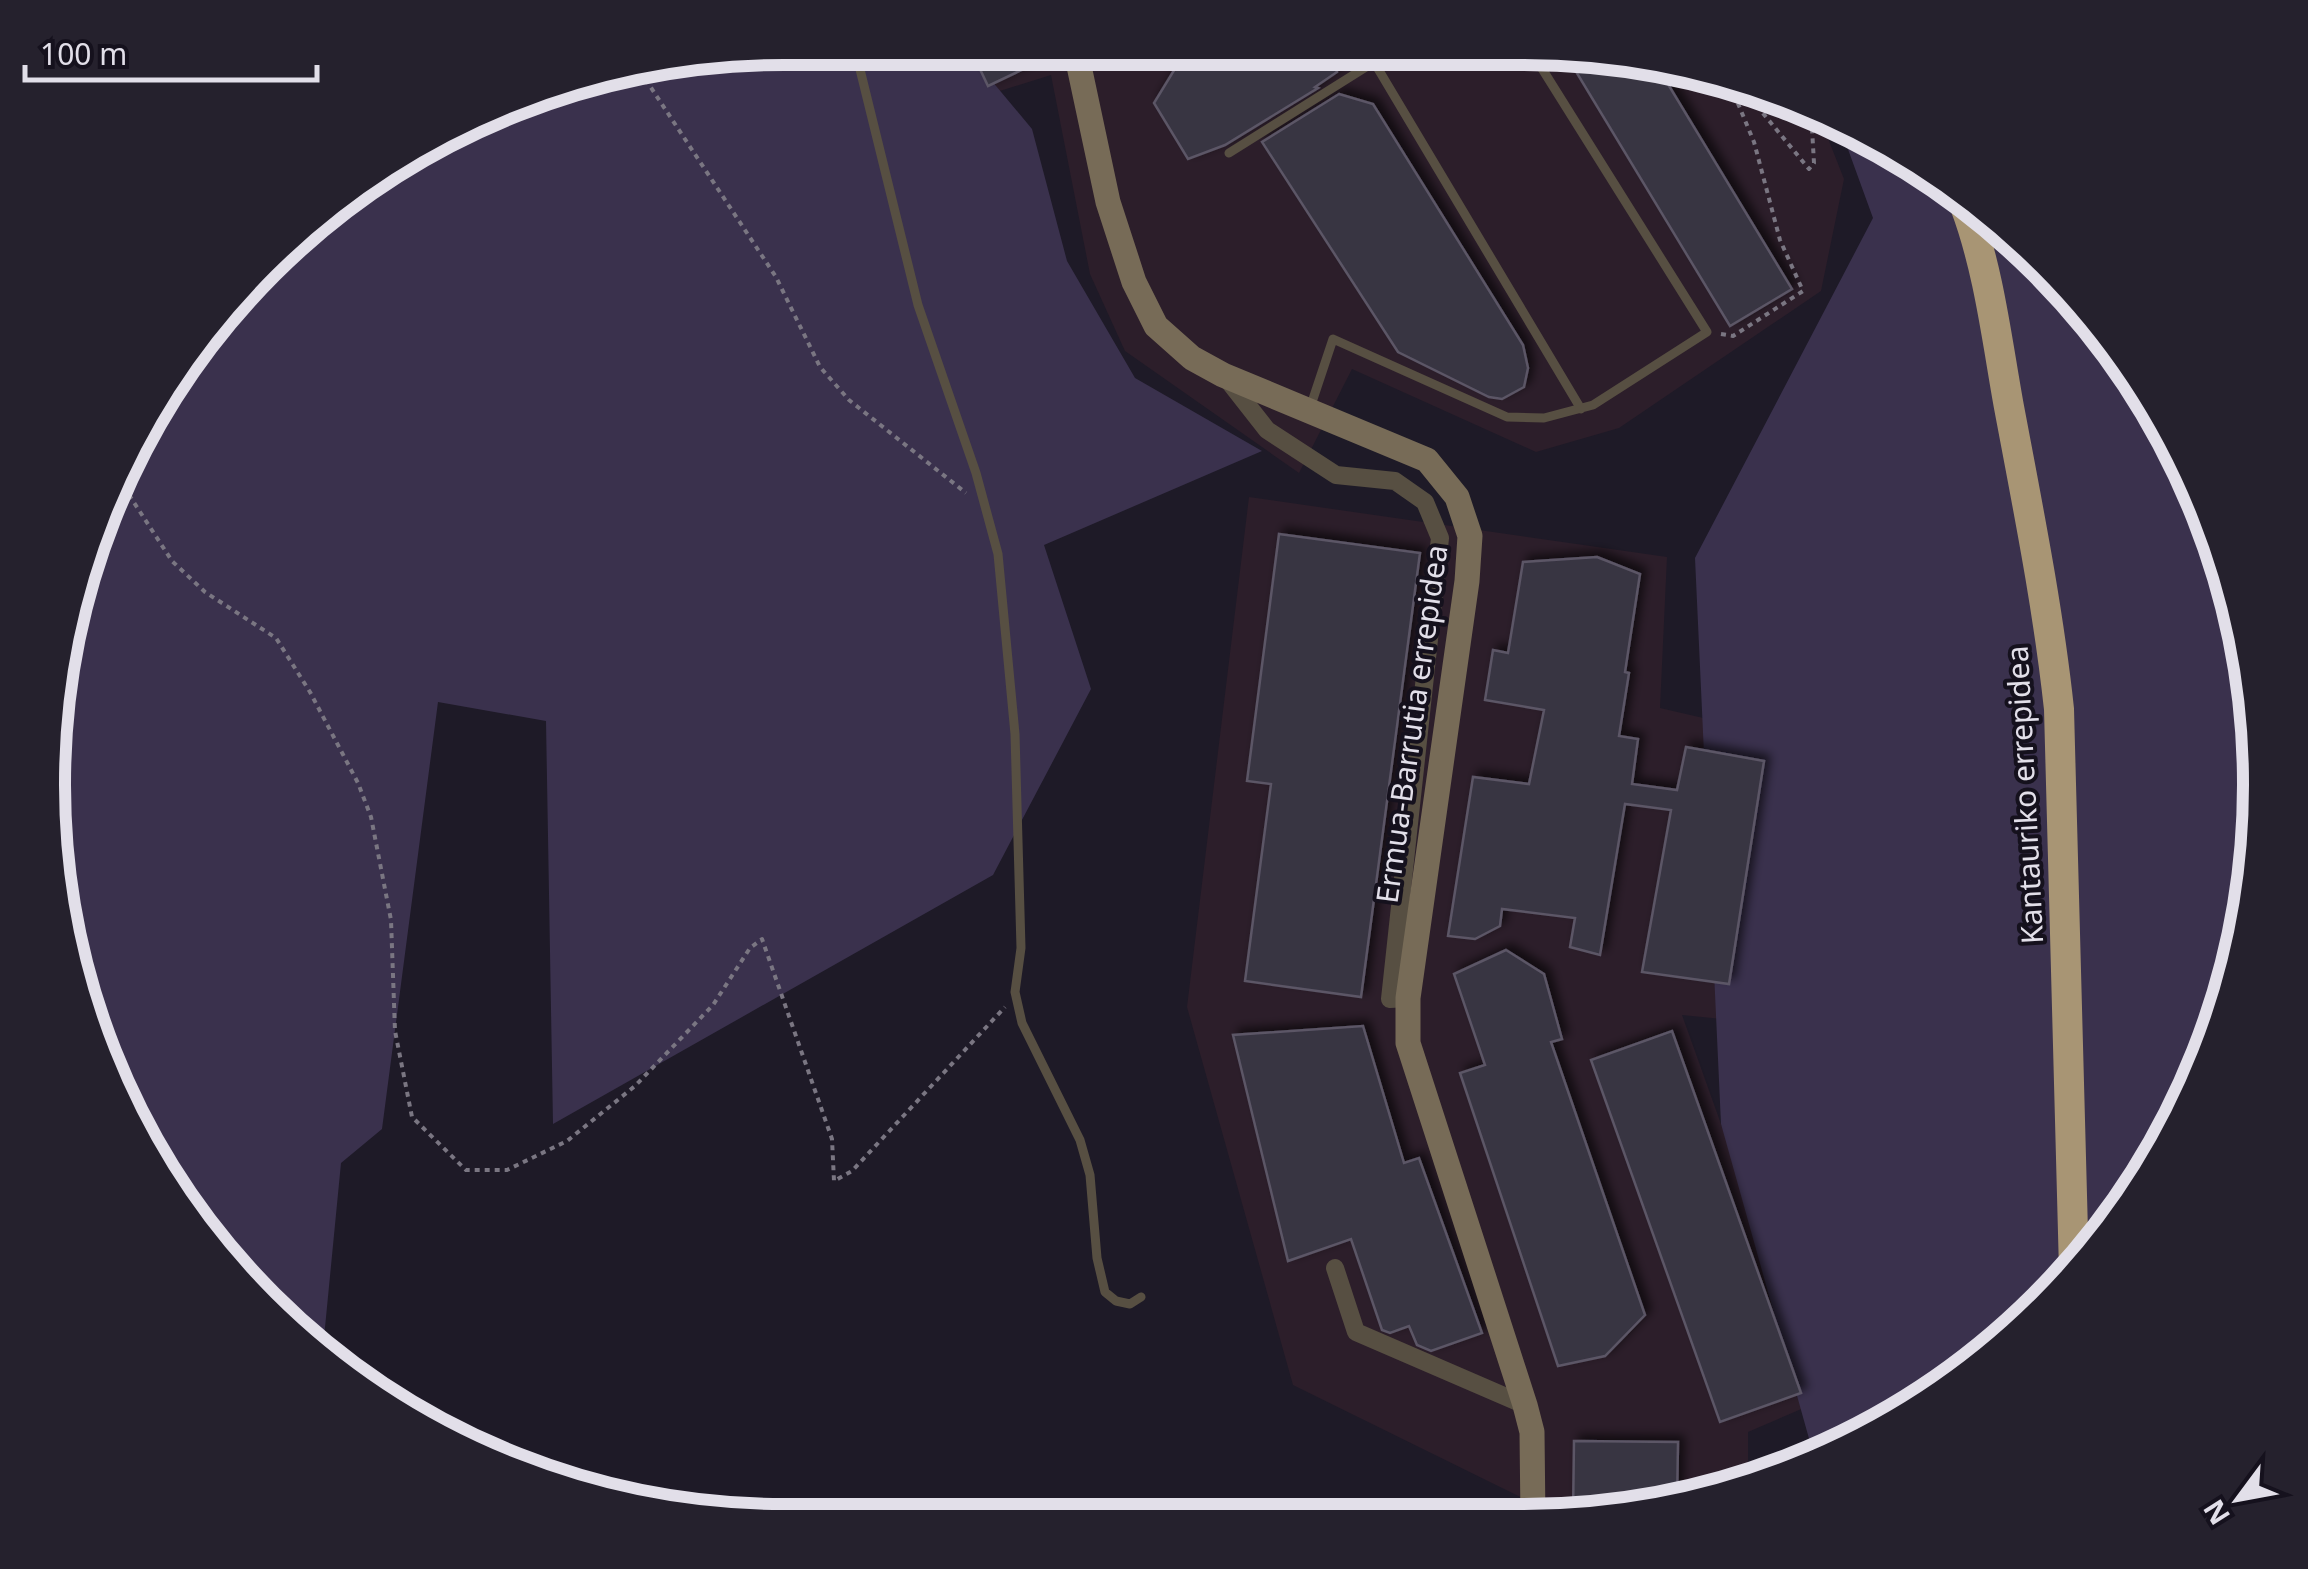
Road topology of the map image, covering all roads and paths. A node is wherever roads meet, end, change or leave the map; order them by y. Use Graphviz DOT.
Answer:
graph roads {
  1 [pos="860,65"];
  2 [pos="1079,65"];
  3 [pos="1365,65"];
  4 [pos="1380,65"];
  5 [pos="1540,66"];
  6 [pos="645,79"];
  7 [pos="1735,97"];
  8 [pos="1754,103"];
  9 [pos="1813,126"];
  10 [pos="1229,153"];
  11 [pos="1971,221"];
  12 [pos="1706,332"];
  13 [pos="1223,375"];
  14 [pos="1581,409"];
  15 [pos="1308,412"];
  16 [pos="127,492"];
  17 [pos="986,510"];
  18 [pos="1016,992"];
  19 [pos="1408,998"];
  20 [pos="2073,1248"];
  21 [pos="1335,1268"];
  22 [pos="1141,1297"];
  23 [pos="1525,1406"];
  24 [pos="1533,1504"];
  1 -- 17 [label="lane"];
  2 -- 13 [label="street, Ermua-Barrutia errepidea"];
  3 -- 10 [label="lane"];
  4 -- 14 [label="lane"];
  5 -- 12 [label="lane"];
  6 -- 17 [label="path"];
  7 -- 12 [label="path"];
  8 -- 9 [label="path"];
  11 -- 20 [label="highway, Kantauriko errepidea"];
  12 -- 14 [label="lane"];
  13 -- 15 [label="street, Ermua-Barrutia errepidea"];
  13 -- 19 [label="street"];
  14 -- 15 [label="lane"];
  15 -- 19 [label="street, Ermua-Barrutia errepidea"];
  16 -- 18 [label="path"];
  17 -- 18 [label="lane"];
  18 -- 22 [label="lane"];
  19 -- 23 [label="street, Ermua-Barrutia errepidea"];
  21 -- 23 [label="street"];
  23 -- 24 [label="street, Ermua-Barrutia errepidea"];
}
